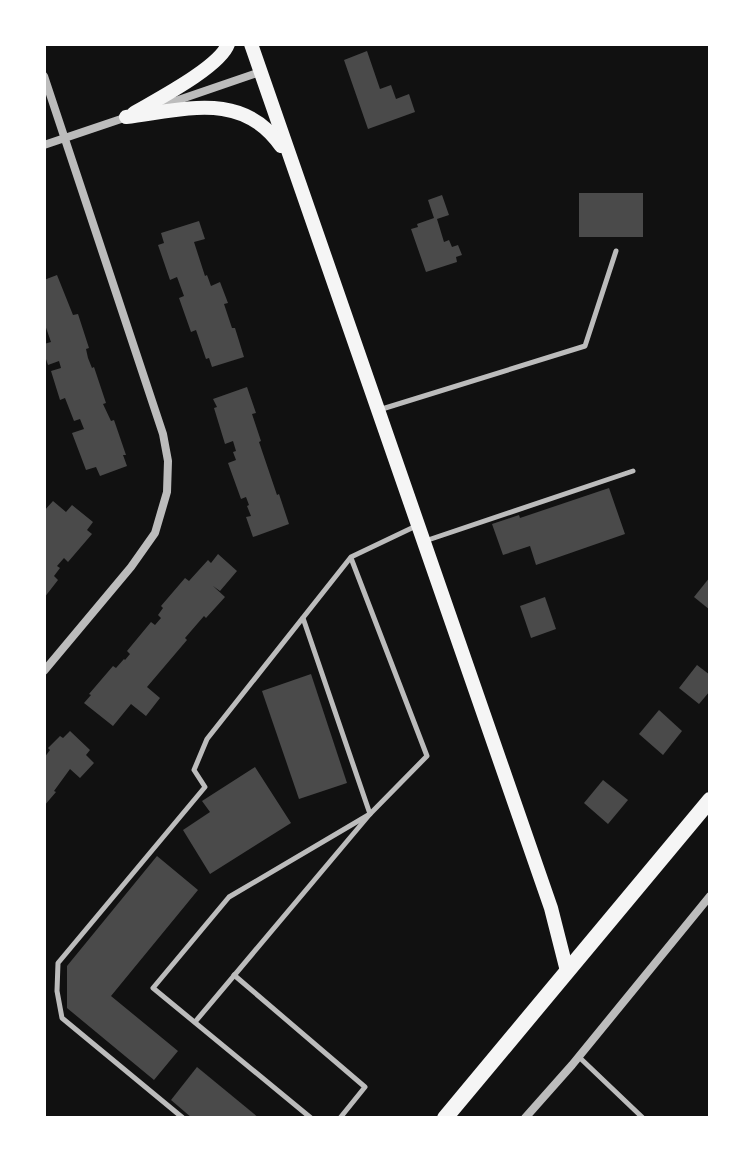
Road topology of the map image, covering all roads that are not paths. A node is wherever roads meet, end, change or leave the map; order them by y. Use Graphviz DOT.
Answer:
graph roads {
  1 [pos="228,44"];
  2 [pos="251,44"];
  3 [pos="260,72"];
  4 [pos="44,76"];
  5 [pos="126,117"];
  6 [pos="65,139"];
  7 [pos="44,145"];
  8 [pos="290,160"];
  9 [pos="616,251"];
  10 [pos="377,411"];
  11 [pos="633,471"];
  12 [pos="417,526"];
  13 [pos="423,542"];
  14 [pos="351,557"];
  15 [pos="303,617"];
  16 [pos="44,671"];
  17 [pos="710,800"];
  18 [pos="370,814"];
  19 [pos="710,896"];
  20 [pos="567,971"];
  21 [pos="234,975"];
  22 [pos="195,1022"];
  23 [pos="578,1056"];
  24 [pos="183,1118"];
  25 [pos="311,1118"];
  26 [pos="340,1118"];
  27 [pos="445,1118"];
  28 [pos="525,1118"];
  29 [pos="643,1118"];
  1 -- 5 [label="main road"];
  2 -- 3 [label="main road"];
  3 -- 5 [label="street"];
  3 -- 8 [label="main road"];
  4 -- 6 [label="street"];
  5 -- 6 [label="street"];
  5 -- 8 [label="main road"];
  6 -- 7 [label="street"];
  6 -- 16 [label="street"];
  8 -- 10 [label="main road"];
  9 -- 10 [label="lane"];
  10 -- 12 [label="main road"];
  11 -- 13 [label="lane"];
  12 -- 13 [label="main road"];
  12 -- 14 [label="lane"];
  13 -- 20 [label="main road"];
  14 -- 15 [label="lane"];
  14 -- 18 [label="lane"];
  15 -- 18 [label="lane"];
  15 -- 24 [label="lane"];
  17 -- 20 [label="main road"];
  18 -- 21 [label="lane"];
  18 -- 22 [label="lane"];
  19 -- 23 [label="street"];
  20 -- 27 [label="main road"];
  21 -- 22 [label="lane"];
  21 -- 26 [label="lane"];
  22 -- 25 [label="lane"];
  23 -- 28 [label="street"];
  23 -- 29 [label="lane"];
}
